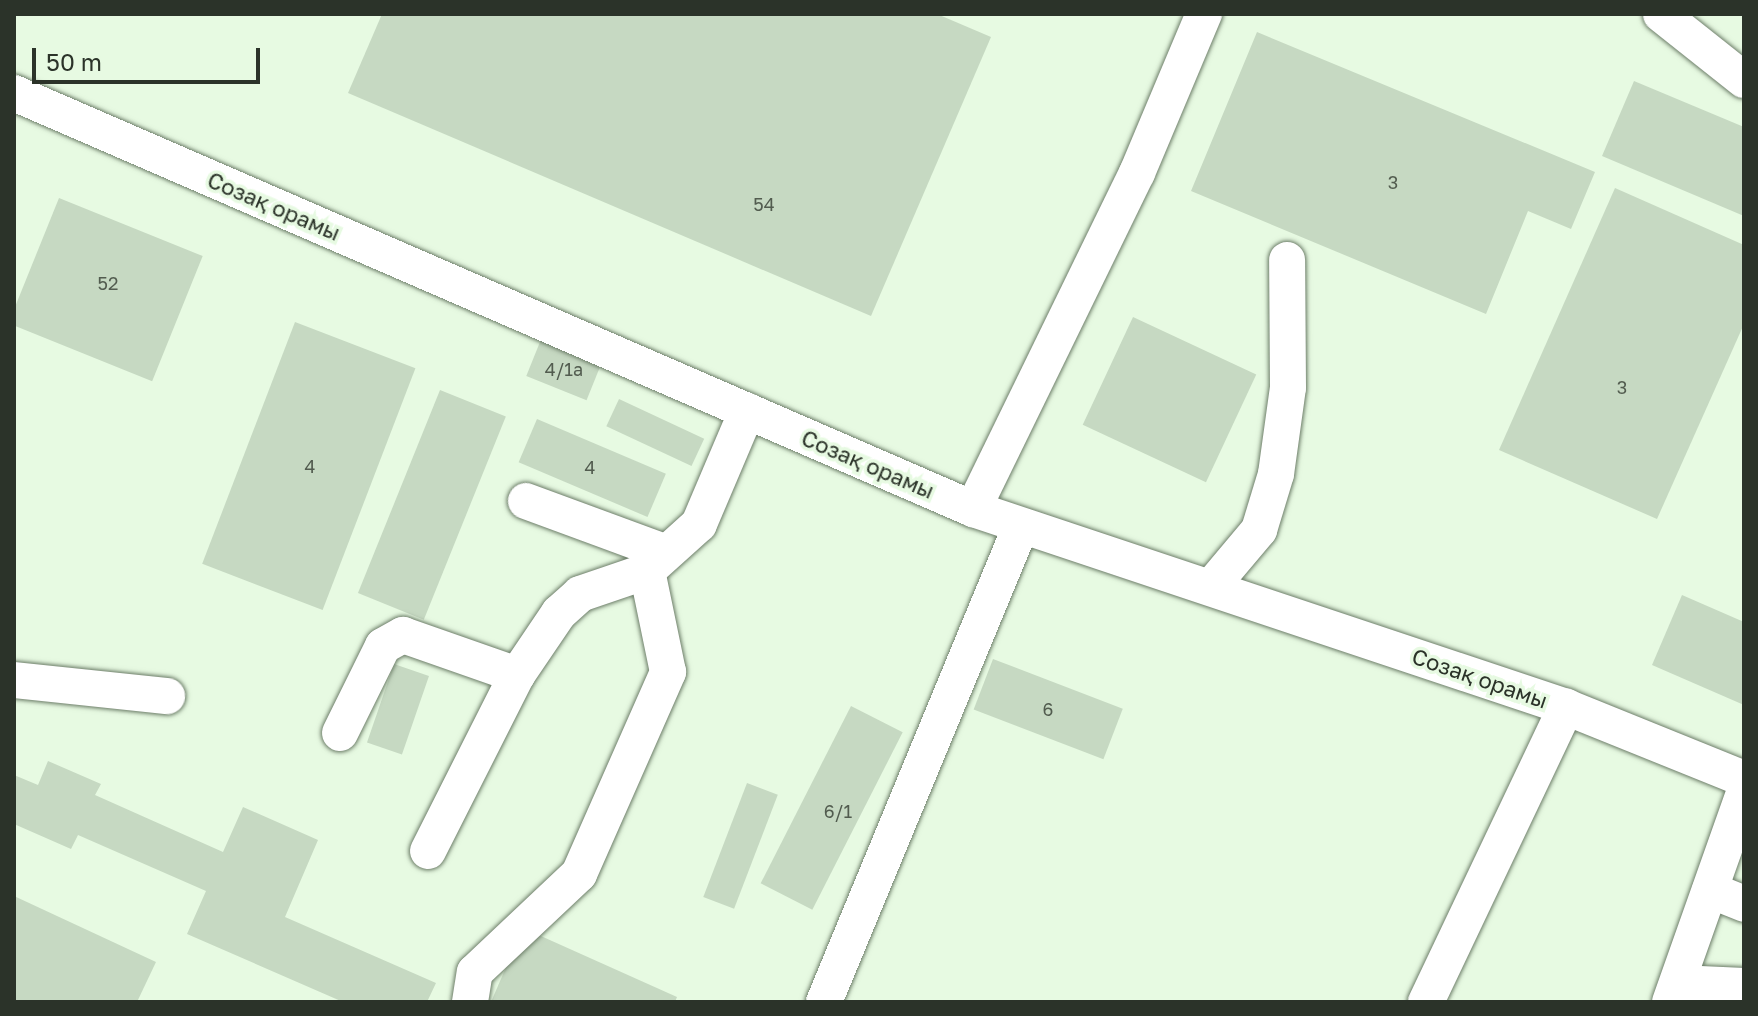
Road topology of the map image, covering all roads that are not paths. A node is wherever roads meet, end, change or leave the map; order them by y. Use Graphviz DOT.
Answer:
graph roads {
  1 [pos="1204,14"];
  2 [pos="1661,14"];
  3 [pos="1744,80"];
  4 [pos="14,93"];
  5 [pos="1287,260"];
  6 [pos="747,411"];
  7 [pos="526,501"];
  8 [pos="973,509"];
  9 [pos="1021,526"];
  10 [pos="654,561"];
  11 [pos="1211,587"];
  12 [pos="517,675"];
  13 [pos="14,680"];
  14 [pos="167,696"];
  15 [pos="1566,707"];
  16 [pos="340,733"];
  17 [pos="1744,779"];
  18 [pos="1744,793"];
  19 [pos="428,851"];
  20 [pos="1710,890"];
  21 [pos="1744,904"];
  22 [pos="1744,986"];
  23 [pos="1674,992"];
  24 [pos="470,1002"];
  25 [pos="824,1002"];
  26 [pos="1426,1002"];
  1 -- 8 [label="lane"];
  2 -- 3 [label="lane"];
  4 -- 6 [label="lane, Созақ орамы"];
  5 -- 11 [label="lane"];
  6 -- 8 [label="lane, Созақ орамы"];
  6 -- 10 [label="lane"];
  7 -- 10 [label="lane"];
  8 -- 9 [label="lane, Созақ орамы"];
  9 -- 11 [label="lane, Созақ орамы"];
  9 -- 25 [label="lane"];
  10 -- 12 [label="lane"];
  10 -- 24 [label="lane"];
  11 -- 15 [label="lane, Созақ орамы"];
  12 -- 16 [label="lane"];
  12 -- 19 [label="lane"];
  13 -- 14 [label="lane"];
  15 -- 17 [label="lane, Созақ орамы"];
  15 -- 26 [label="lane"];
  18 -- 20 [label="lane"];
  20 -- 21 [label="lane"];
  20 -- 23 [label="lane"];
  22 -- 23 [label="lane"];
}
